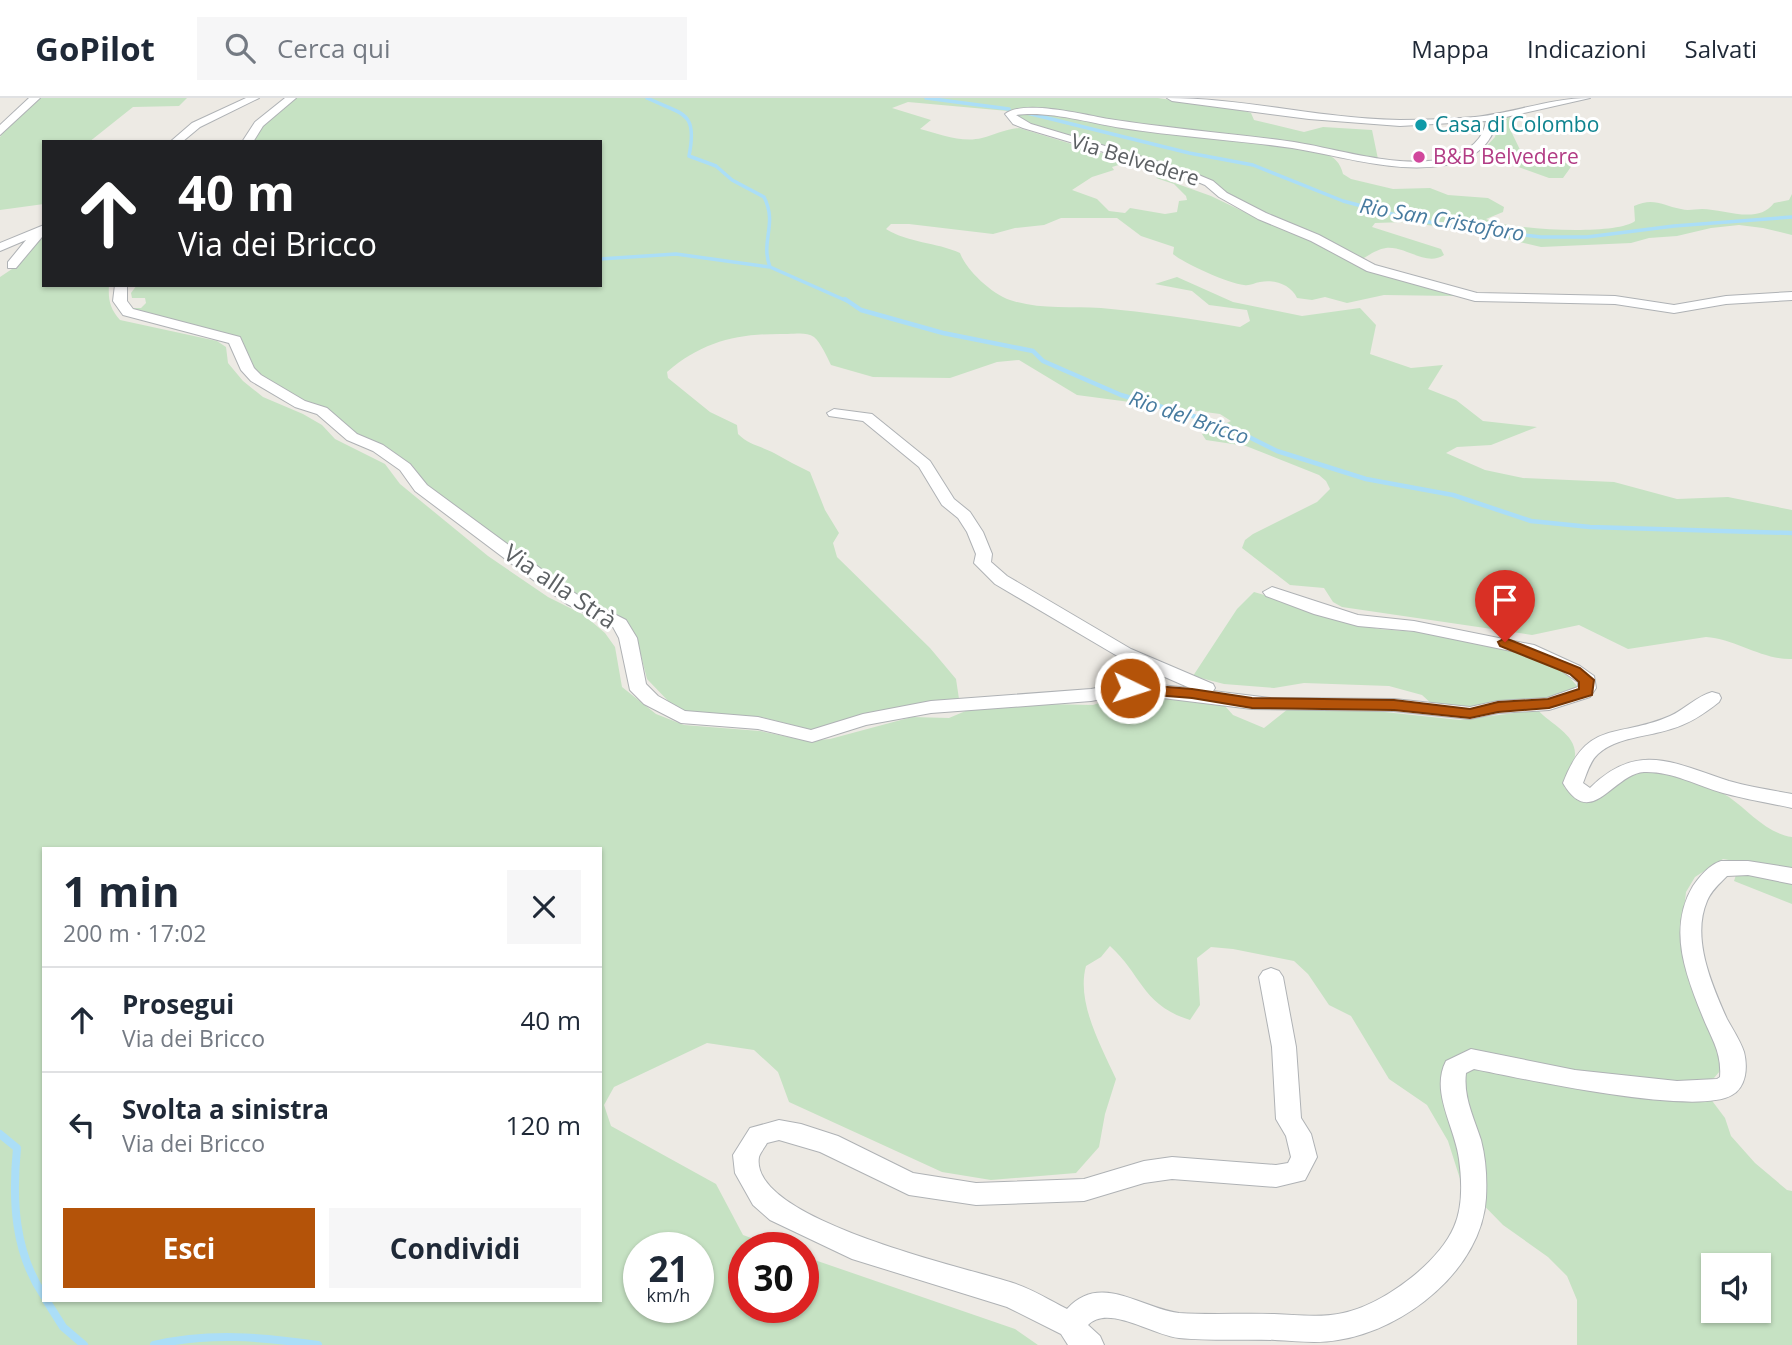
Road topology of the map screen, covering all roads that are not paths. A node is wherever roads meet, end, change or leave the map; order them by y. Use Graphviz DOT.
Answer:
graph roads {
  1 [pos="36,98"];
  2 [pos="254,98"];
  3 [pos="291,98"];
  4 [pos="1172,98"];
  5 [pos="1585,98"];
  6 [pos="1492,117"];
  7 [pos="0,132"];
  8 [pos="177,140"];
  9 [pos="248,140"];
  10 [pos="42,230"];
  11 [pos="42,231"];
  12 [pos="0,247"];
  13 [pos="12,265"];
  14 [pos="121,287"];
  15 [pos="1792,296"];
  16 [pos="834,413"];
  17 [pos="1272,593"];
  18 [pos="1712,698"];
  19 [pos="1252,703"];
  20 [pos="1792,801"];
  21 [pos="1792,876"];
  22 [pos="1271,977"];
  23 [pos="1081,1335"];
  1 -- 7 [label="street"];
  2 -- 8 [label="street"];
  3 -- 9 [label="street"];
  4 -- 6 [label="street"];
  5 -- 6 [label="street"];
  6 -- 15 [label="street, Via Belvedere"];
  10 -- 12 [label="street"];
  11 -- 13 [label="street"];
  14 -- 19 [label="street, Via alla Strà"];
  16 -- 19 [label="street"];
  17 -- 19 [label="street"];
  18 -- 20 [label="street"];
  21 -- 23 [label="street"];
  22 -- 23 [label="street"];
}
